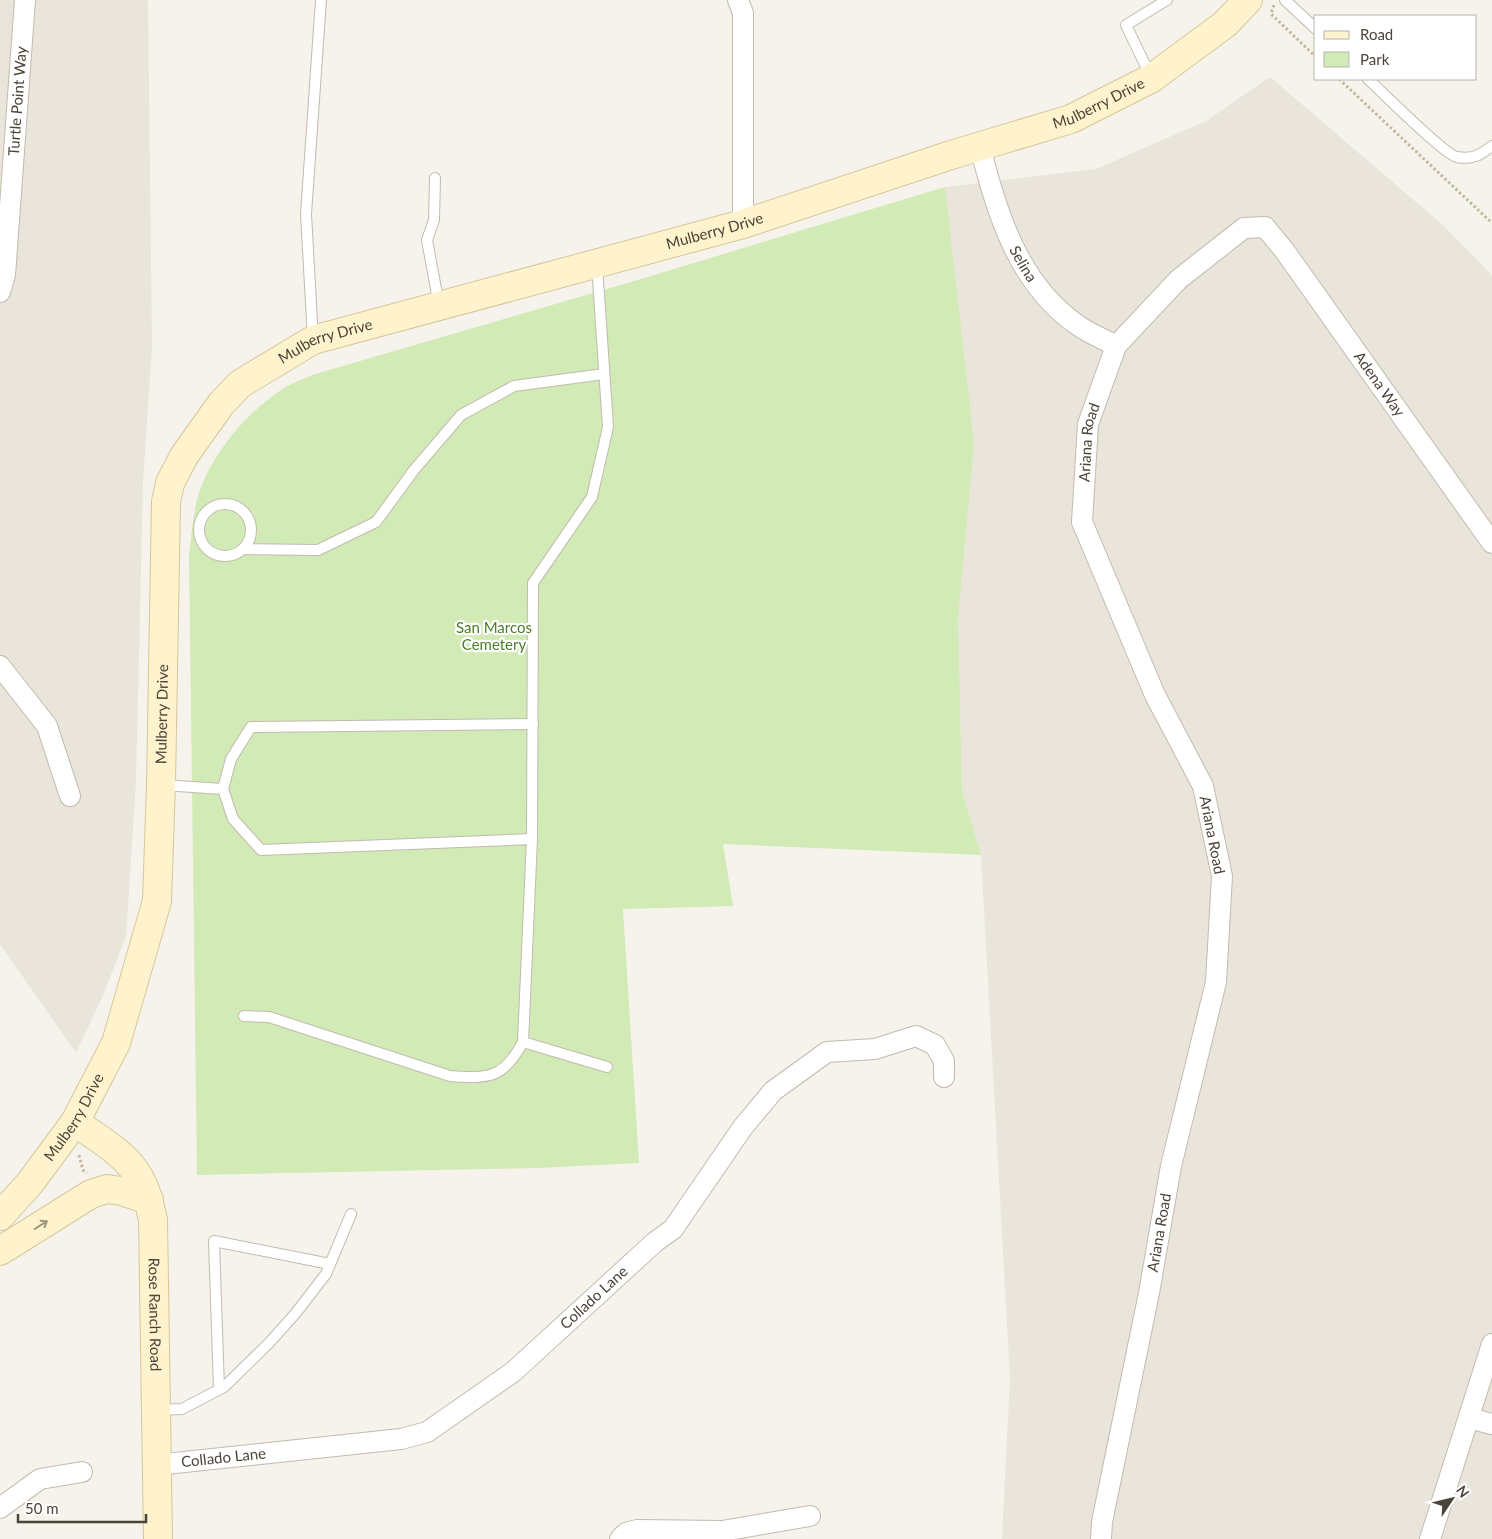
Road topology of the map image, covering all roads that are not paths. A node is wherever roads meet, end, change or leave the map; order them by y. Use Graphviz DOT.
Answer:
graph roads {
  1 [pos="25,0"];
  2 [pos="321,0"];
  3 [pos="738,0"];
  4 [pos="1167,0"];
  5 [pos="1248,0"];
  6 [pos="1285,0"];
  7 [pos="1314,27"];
  8 [pos="1152,78"];
  9 [pos="1369,80"];
  10 [pos="980,146"];
  11 [pos="1492,146"];
  12 [pos="435,178"];
  13 [pos="743,224"];
  14 [pos="1265,227"];
  15 [pos="596,264"];
  16 [pos="0,292"];
  17 [pos="440,306"];
  18 [pos="313,340"];
  19 [pos="1116,346"];
  20 [pos="604,374"];
  21 [pos="1492,543"];
  22 [pos="243,549"];
  23 [pos="0,666"];
  24 [pos="533,724"];
  25 [pos="161,784"];
  26 [pos="223,789"];
  27 [pos="70,796"];
  28 [pos="532,839"];
  29 [pos="244,1016"];
  30 [pos="523,1042"];
  31 [pos="607,1067"];
  32 [pos="944,1076"];
  33 [pos="75,1122"];
  34 [pos="149,1200"];
  35 [pos="351,1214"];
  36 [pos="0,1216"];
  37 [pos="0,1251"];
  38 [pos="330,1264"];
  39 [pos="1492,1344"];
  40 [pos="219,1390"];
  41 [pos="156,1410"];
  42 [pos="1469,1418"];
  43 [pos="1492,1424"];
  44 [pos="156,1464"];
  45 [pos="82,1472"];
  46 [pos="0,1508"];
  47 [pos="810,1516"];
  48 [pos="158,1539"];
  49 [pos="620,1539"];
  50 [pos="1101,1539"];
  51 [pos="1430,1539"];
  1 -- 16 [label="street, Turtle Point Way"];
  2 -- 18 [label="lane"];
  3 -- 13 [label="street"];
  4 -- 8 [label="lane"];
  5 -- 8 [label="main road, Mulberry Drive"];
  6 -- 7 [label="lane"];
  8 -- 10 [label="main road, Mulberry Drive"];
  9 -- 11 [label="lane"];
  10 -- 13 [label="main road, Mulberry Drive"];
  10 -- 19 [label="street, Selina"];
  12 -- 17 [label="lane"];
  13 -- 15 [label="main road, Mulberry Drive"];
  14 -- 19 [label="street, Ariana Road"];
  14 -- 21 [label="street, Adena Way"];
  15 -- 17 [label="main road, Mulberry Drive"];
  15 -- 20 [label="lane"];
  17 -- 18 [label="main road, Mulberry Drive"];
  18 -- 25 [label="main road, Mulberry Drive"];
  19 -- 50 [label="street, Ariana Road"];
  20 -- 22 [label="lane"];
  20 -- 24 [label="lane"];
  22 -- 22 [label="lane"];
  23 -- 27 [label="street"];
  24 -- 26 [label="lane"];
  24 -- 28 [label="lane"];
  25 -- 26 [label="lane"];
  25 -- 33 [label="main road, Mulberry Drive"];
  26 -- 28 [label="lane"];
  28 -- 30 [label="lane"];
  29 -- 30 [label="lane"];
  30 -- 31 [label="lane"];
  32 -- 44 [label="street, Collado Lane"];
  33 -- 34 [label="main road, Rose Ranch Road"];
  33 -- 36 [label="main road, Mulberry Drive"];
  37 -- 34 [label="main road, one-way"];
  34 -- 41 [label="main road, Rose Ranch Road"];
  35 -- 38 [label="lane"];
  38 -- 40 [label="lane"];
  38 -- 40 [label="lane"];
  39 -- 42 [label="street"];
  40 -- 41 [label="lane"];
  41 -- 44 [label="main road, Rose Ranch Road"];
  42 -- 43 [label="street"];
  42 -- 51 [label="street"];
  44 -- 48 [label="main road, Rose Ranch Road"];
  45 -- 46 [label="street"];
  47 -- 49 [label="street"];
}
